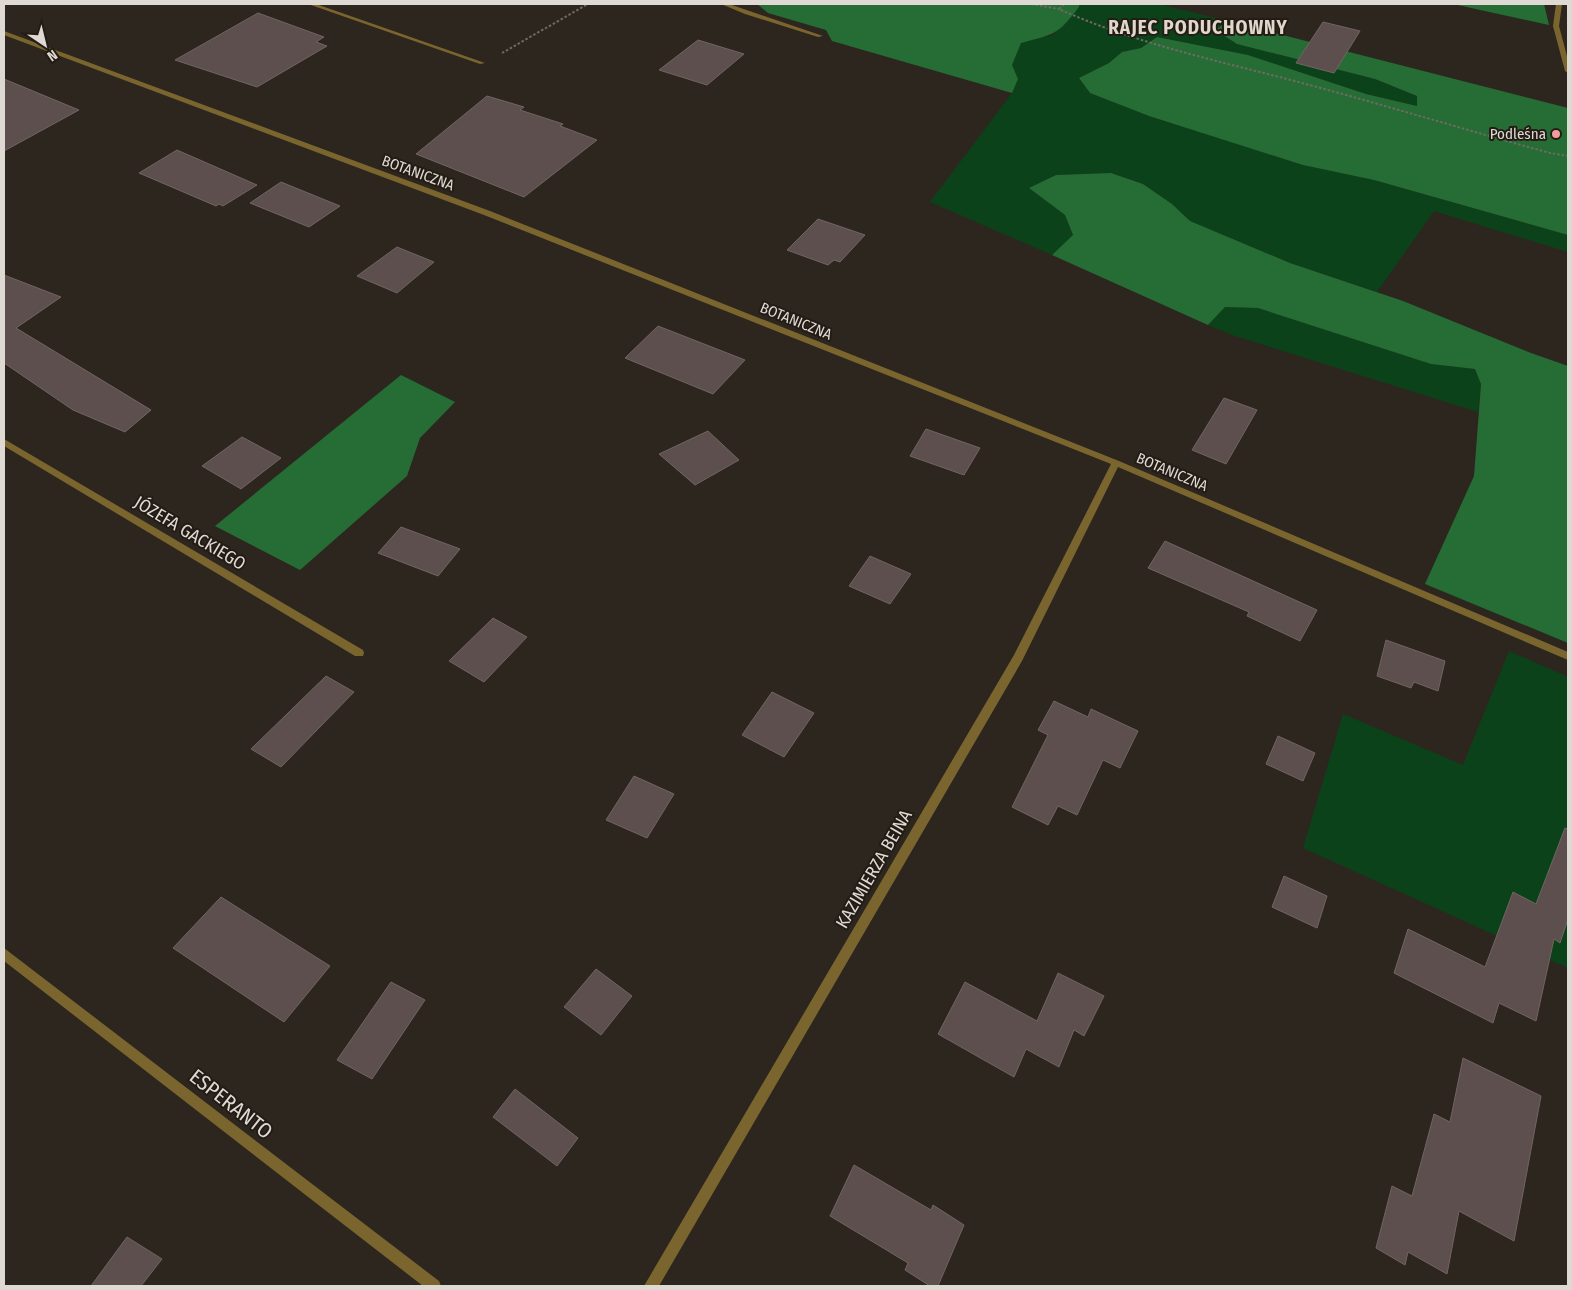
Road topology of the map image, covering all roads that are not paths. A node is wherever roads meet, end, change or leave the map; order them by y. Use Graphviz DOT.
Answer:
graph roads {
  1 [pos="311,4"];
  2 [pos="724,4"];
  3 [pos="1560,4"];
  4 [pos="4,33"];
  5 [pos="820,36"];
  6 [pos="482,63"];
  7 [pos="1568,71"];
  8 [pos="4,442"];
  9 [pos="1116,463"];
  10 [pos="359,653"];
  11 [pos="1568,656"];
  12 [pos="4,954"];
  13 [pos="434,1286"];
  14 [pos="651,1286"];
  1 -- 6 [label="street"];
  2 -- 5 [label="street"];
  3 -- 7 [label="street"];
  4 -- 9 [label="street, BOTANICZNA"];
  8 -- 10 [label="street, JÓZEFA GACKIEGO"];
  9 -- 11 [label="street, BOTANICZNA"];
  9 -- 14 [label="street, KAZIMIERZA BEINA"];
  12 -- 13 [label="street, ESPERANTO"];
}
